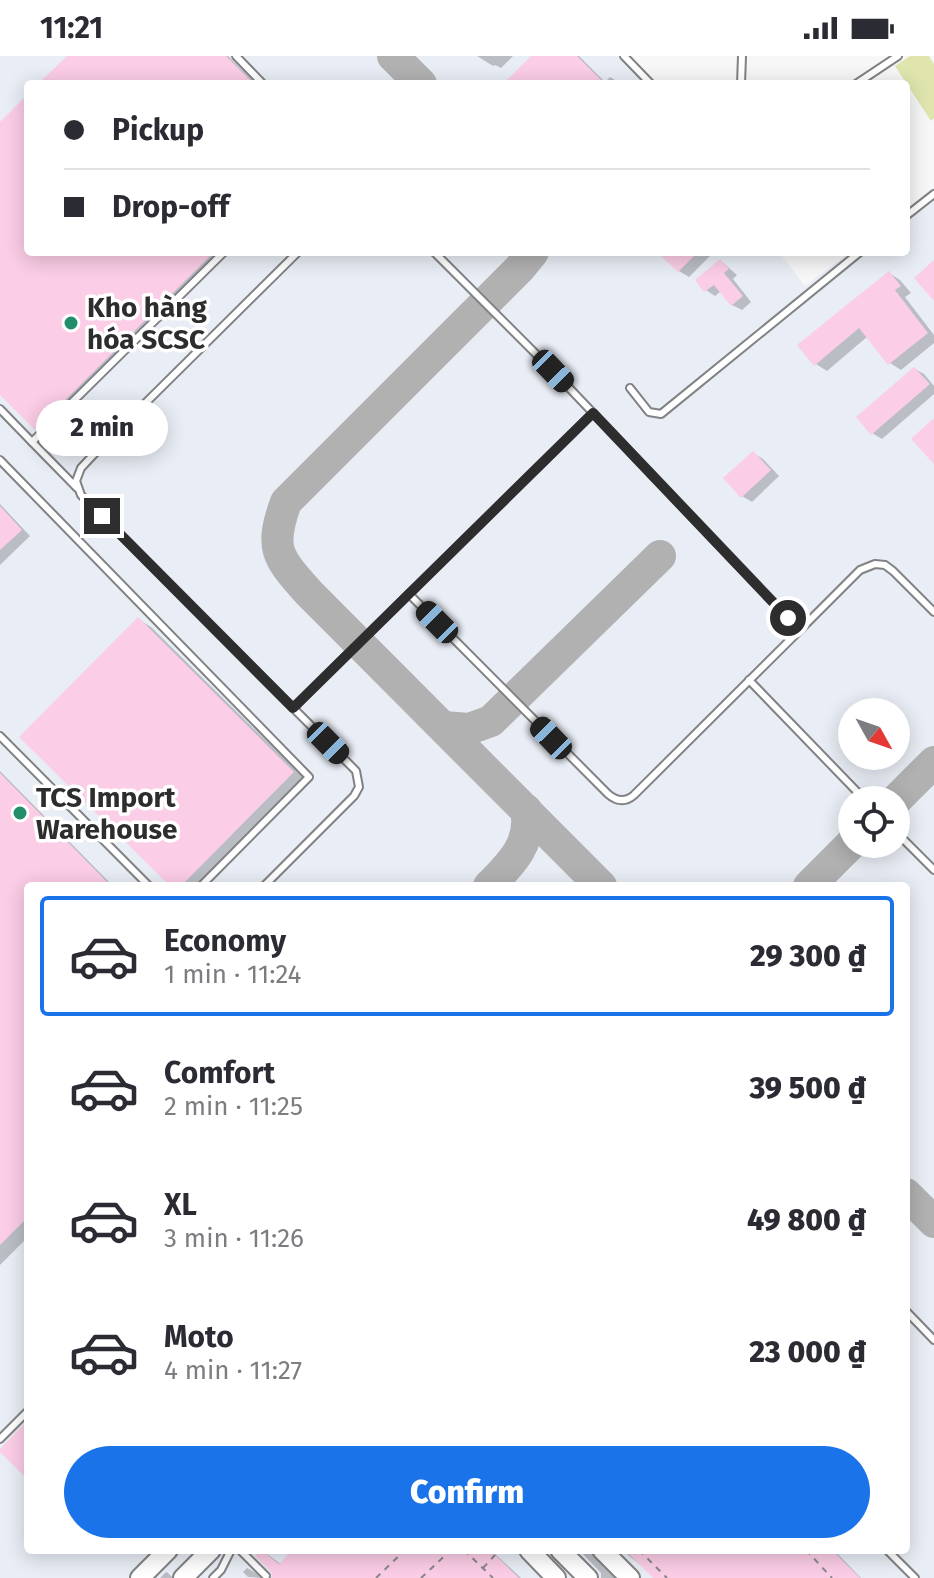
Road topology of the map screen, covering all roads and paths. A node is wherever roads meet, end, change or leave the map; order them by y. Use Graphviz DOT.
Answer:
graph roads {
  1 [pos="236,56"];
  2 [pos="624,56"];
  3 [pos="742,56"];
  4 [pos="898,56"];
  5 [pos="259,80"];
  6 [pos="647,80"];
  7 [pos="741,80"];
  8 [pos="862,80"];
  9 [pos="934,194"];
  10 [pos="910,213"];
  11 [pos="220,256"];
  12 [pos="294,256"];
  13 [pos="438,256"];
  14 [pos="855,256"];
  15 [pos="630,388"];
  16 [pos="0,409"];
  17 [pos="593,413"];
  18 [pos="32,442"];
  19 [pos="0,460"];
  20 [pos="77,488"];
  21 [pos="409,594"];
  22 [pos="934,612"];
  23 [pos="800,630"];
  24 [pos="749,680"];
  25 [pos="293,708"];
  26 [pos="0,736"];
  27 [pos="851,786"];
  28 [pos="910,846"];
  29 [pos="934,870"];
  30 [pos="145,882"];
  31 [pos="205,882"];
  32 [pos="268,882"];
  33 [pos="910,1316"];
  34 [pos="934,1340"];
  35 [pos="24,1415"];
  36 [pos="0,1439"];
  37 [pos="164,1554"];
  38 [pos="206,1554"];
  39 [pos="228,1554"];
  40 [pos="244,1554"];
  41 [pos="401,1554"];
  42 [pos="447,1554"];
  43 [pos="468,1554"];
  44 [pos="533,1554"];
  45 [pos="564,1554"];
  46 [pos="606,1554"];
  47 [pos="643,1554"];
  48 [pos="810,1554"];
  49 [pos="891,1554"];
  50 [pos="495,1555"];
  51 [pos="483,1568"];
  52 [pos="266,1576"];
  53 [pos="140,1578"];
  54 [pos="183,1578"];
  55 [pos="213,1578"];
  56 [pos="376,1578"];
  57 [pos="421,1578"];
  58 [pos="493,1578"];
  59 [pos="556,1578"];
  60 [pos="588,1578"];
  61 [pos="630,1578"];
  62 [pos="667,1578"];
  63 [pos="832,1578"];
  64 [pos="915,1578"];
  1 -- 5 [label="lane"];
  2 -- 6 [label="lane"];
  3 -- 7 [label="lane"];
  4 -- 8 [label="lane"];
  9 -- 10 [label="lane"];
  11 -- 18 [label="lane"];
  12 -- 20 [label="lane"];
  13 -- 17 [label="lane"];
  14 -- 15 [label="lane"];
  16 -- 18 [label="lane"];
  17 -- 21 [label="lane"];
  17 -- 23 [label="lane"];
  18 -- 20 [label="lane"];
  19 -- 31 [label="lane"];
  20 -- 25 [label="lane"];
  21 -- 24 [label="lane"];
  21 -- 25 [label="lane"];
  22 -- 23 [label="lane"];
  23 -- 24 [label="lane"];
  24 -- 27 [label="lane"];
  25 -- 32 [label="lane"];
  26 -- 30 [label="lane"];
  28 -- 29 [label="lane"];
  33 -- 34 [label="lane"];
  35 -- 36 [label="lane"];
  37 -- 53 [label="street"];
  38 -- 54 [label="street"];
  39 -- 55 [label="lane"];
  40 -- 52 [label="lane"];
  41 -- 56 [label="path"];
  42 -- 57 [label="path"];
  43 -- 51 [label="path"];
  44 -- 59 [label="street"];
  45 -- 60 [label="street"];
  46 -- 61 [label="street"];
  47 -- 62 [label="path"];
  48 -- 63 [label="path"];
  49 -- 64 [label="lane"];
  50 -- 51 [label="path"];
  51 -- 58 [label="path"];
}
